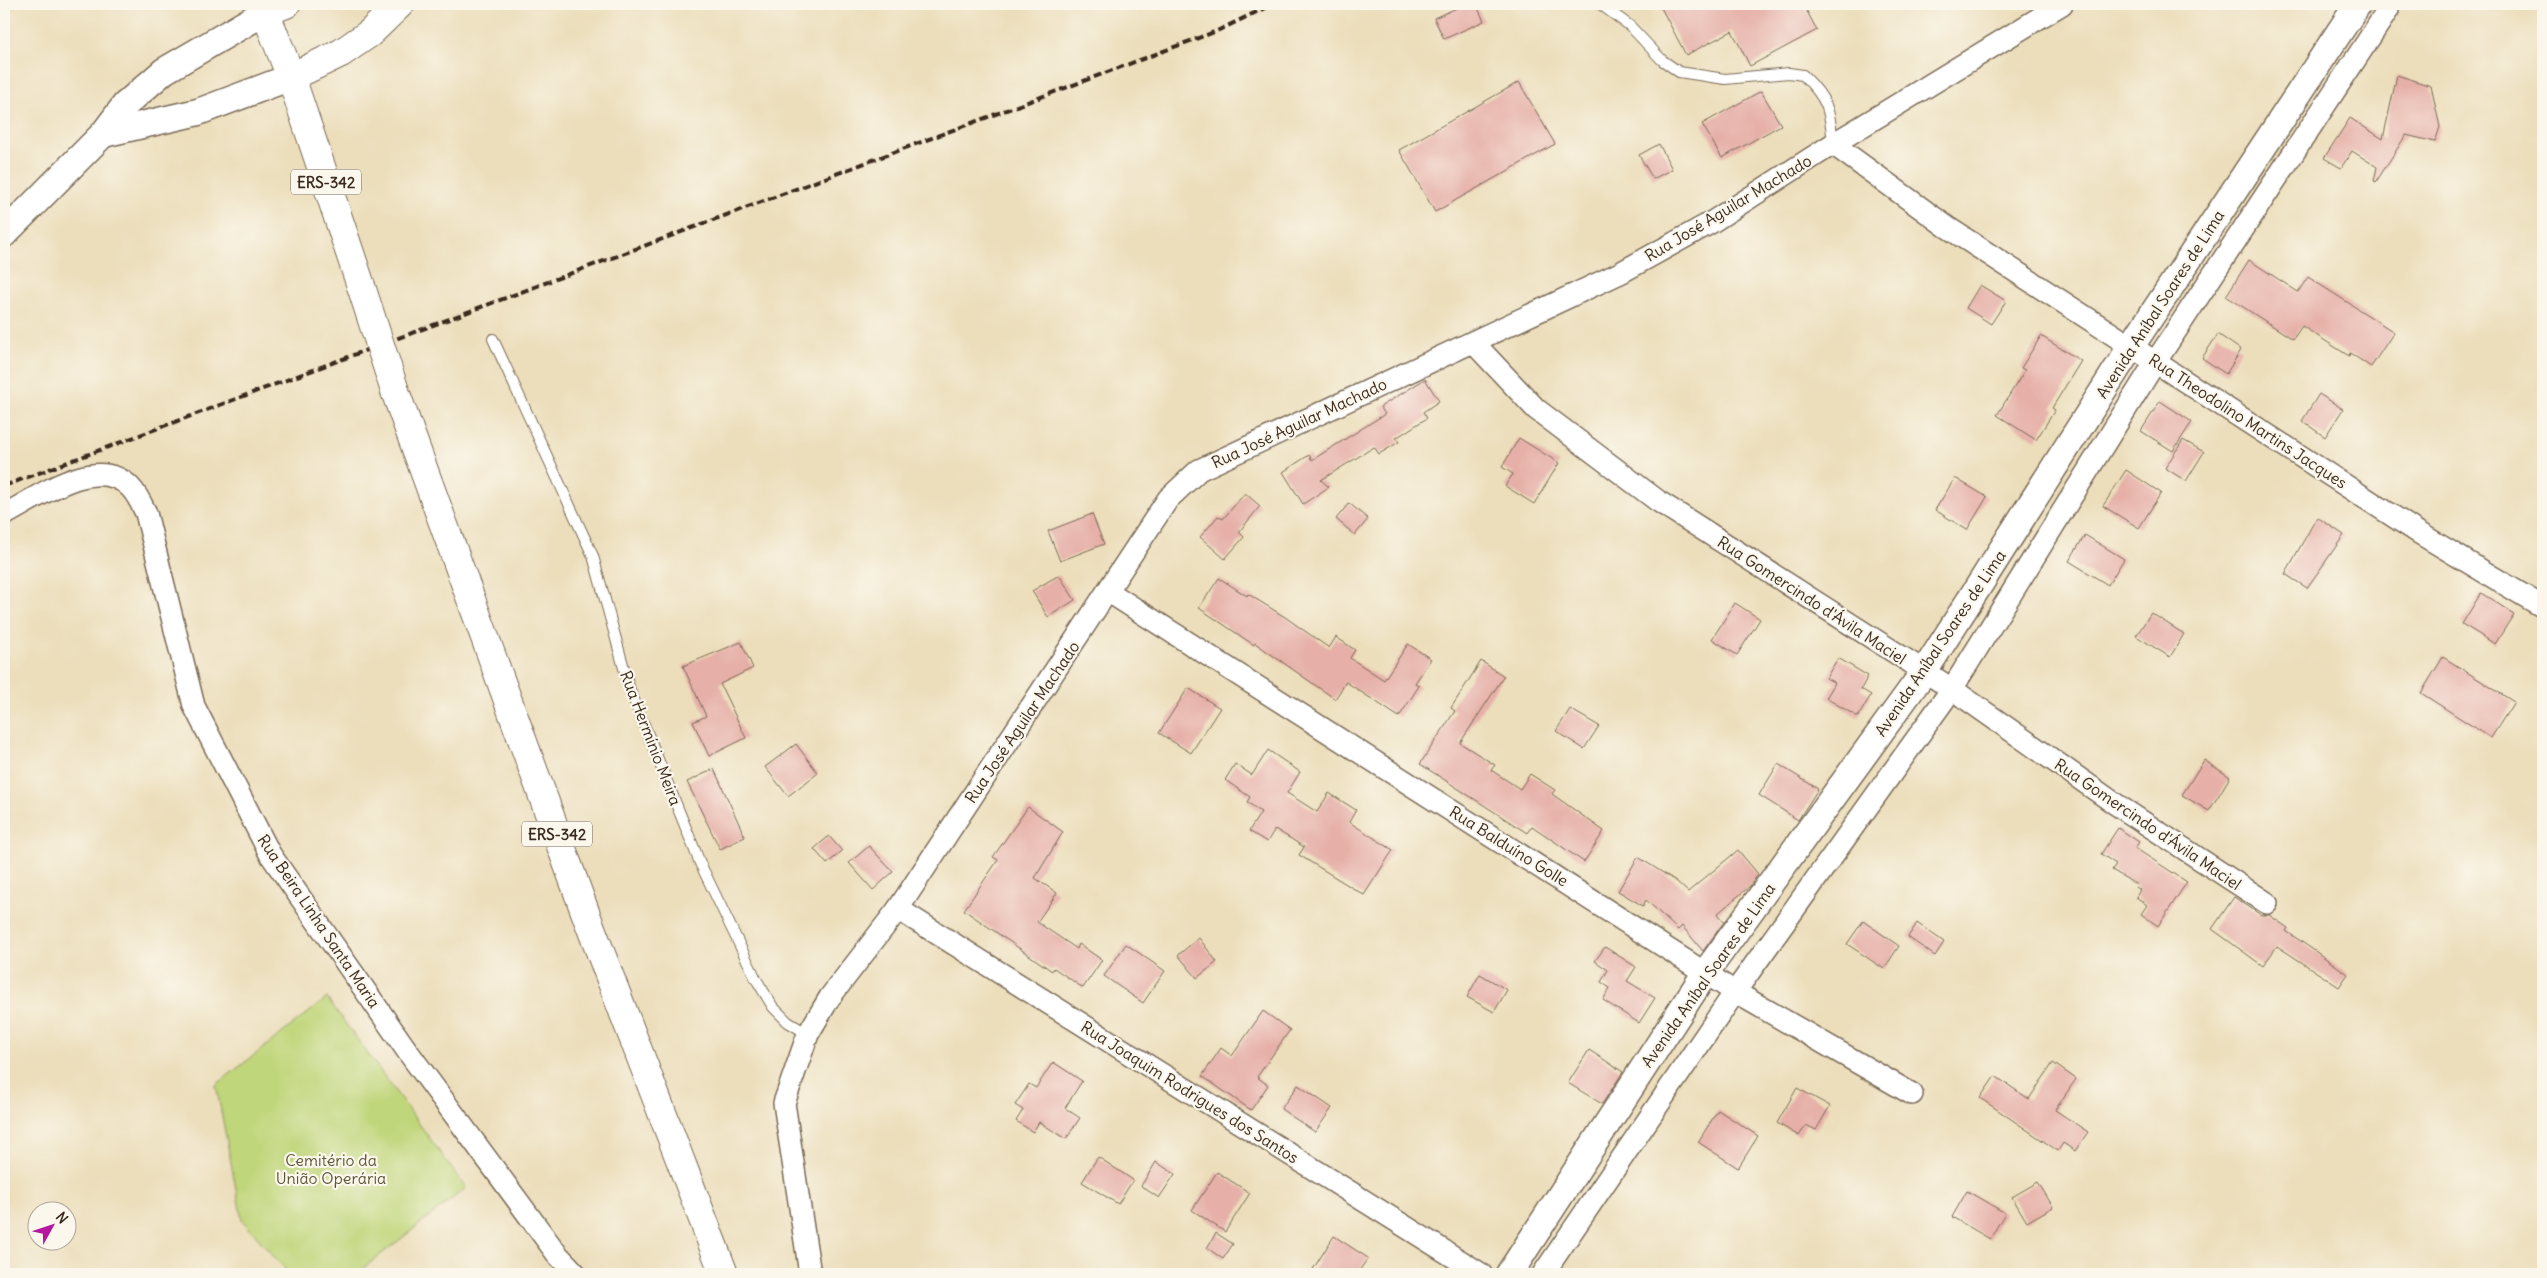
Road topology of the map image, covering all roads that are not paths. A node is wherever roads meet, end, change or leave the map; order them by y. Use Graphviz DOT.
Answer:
graph roads {
  1 [pos="400,4"];
  2 [pos="1600,4"];
  3 [pos="2062,4"];
  4 [pos="2358,4"];
  5 [pos="2387,4"];
  6 [pos="271,7"];
  7 [pos="291,78"];
  8 [pos="103,134"];
  9 [pos="1832,144"];
  10 [pos="4,234"];
  11 [pos="494,339"];
  12 [pos="1473,342"];
  13 [pos="2132,345"];
  14 [pos="2156,361"];
  15 [pos="4,515"];
  16 [pos="1109,592"];
  17 [pos="2543,607"];
  18 [pos="1924,672"];
  19 [pos="1952,689"];
  20 [pos="2267,903"];
  21 [pos="898,909"];
  22 [pos="1706,972"];
  23 [pos="1735,992"];
  24 [pos="808,1034"];
  25 [pos="1912,1094"];
  26 [pos="576,1274"];
  27 [pos="724,1274"];
  28 [pos="810,1274"];
  29 [pos="1481,1274"];
  30 [pos="1509,1274"];
  31 [pos="1543,1274"];
  1 -- 7 [label="main road"];
  2 -- 9 [label="lane"];
  3 -- 9 [label="street, Rua José Aguilar Machado"];
  4 -- 13 [label="street, Avenida Aníbal Soares de Lima"];
  5 -- 14 [label="street, Avenida Aníbal Soares de Lima"];
  6 -- 7 [label="main road, ERS-342"];
  6 -- 8 [label="street"];
  7 -- 8 [label="street"];
  7 -- 27 [label="main road, ERS-342, bridge"];
  8 -- 10 [label="street"];
  9 -- 12 [label="street, Rua José Aguilar Machado"];
  9 -- 13 [label="street, Rua Theodolino Martins Jacques"];
  11 -- 24 [label="lane, Rua Hermínio Meira"];
  12 -- 16 [label="street, Rua José Aguilar Machado"];
  12 -- 18 [label="street, Rua Gomercindo d'Ávila Maciel"];
  13 -- 14 [label="street, Rua Theodolino Martins Jacques"];
  13 -- 18 [label="street, Avenida Aníbal Soares de Lima"];
  14 -- 17 [label="street, Rua Theodolino Martins Jacques"];
  14 -- 19 [label="street, Avenida Aníbal Soares de Lima"];
  15 -- 26 [label="street, Rua Beira Linha Santa Maria"];
  16 -- 21 [label="street, Rua José Aguilar Machado"];
  16 -- 22 [label="street, Rua Balduíno Golle"];
  18 -- 19 [label="street, Rua Gomercindo d'Ávila Maciel"];
  18 -- 22 [label="street, Avenida Aníbal Soares de Lima"];
  19 -- 20 [label="street, Rua Gomercindo d'Ávila Maciel"];
  19 -- 23 [label="street, Avenida Aníbal Soares de Lima"];
  21 -- 24 [label="street, Rua José Aguilar Machado"];
  21 -- 29 [label="street, Rua Joaquim Rodrigues dos Santos"];
  22 -- 23 [label="street, Rua Balduíno Golle"];
  22 -- 30 [label="street, Avenida Aníbal Soares de Lima"];
  23 -- 25 [label="street, Rua Balduíno Golle"];
  23 -- 31 [label="street, Avenida Aníbal Soares de Lima"];
  24 -- 28 [label="street, Rua José Aguilar Machado"];
}
